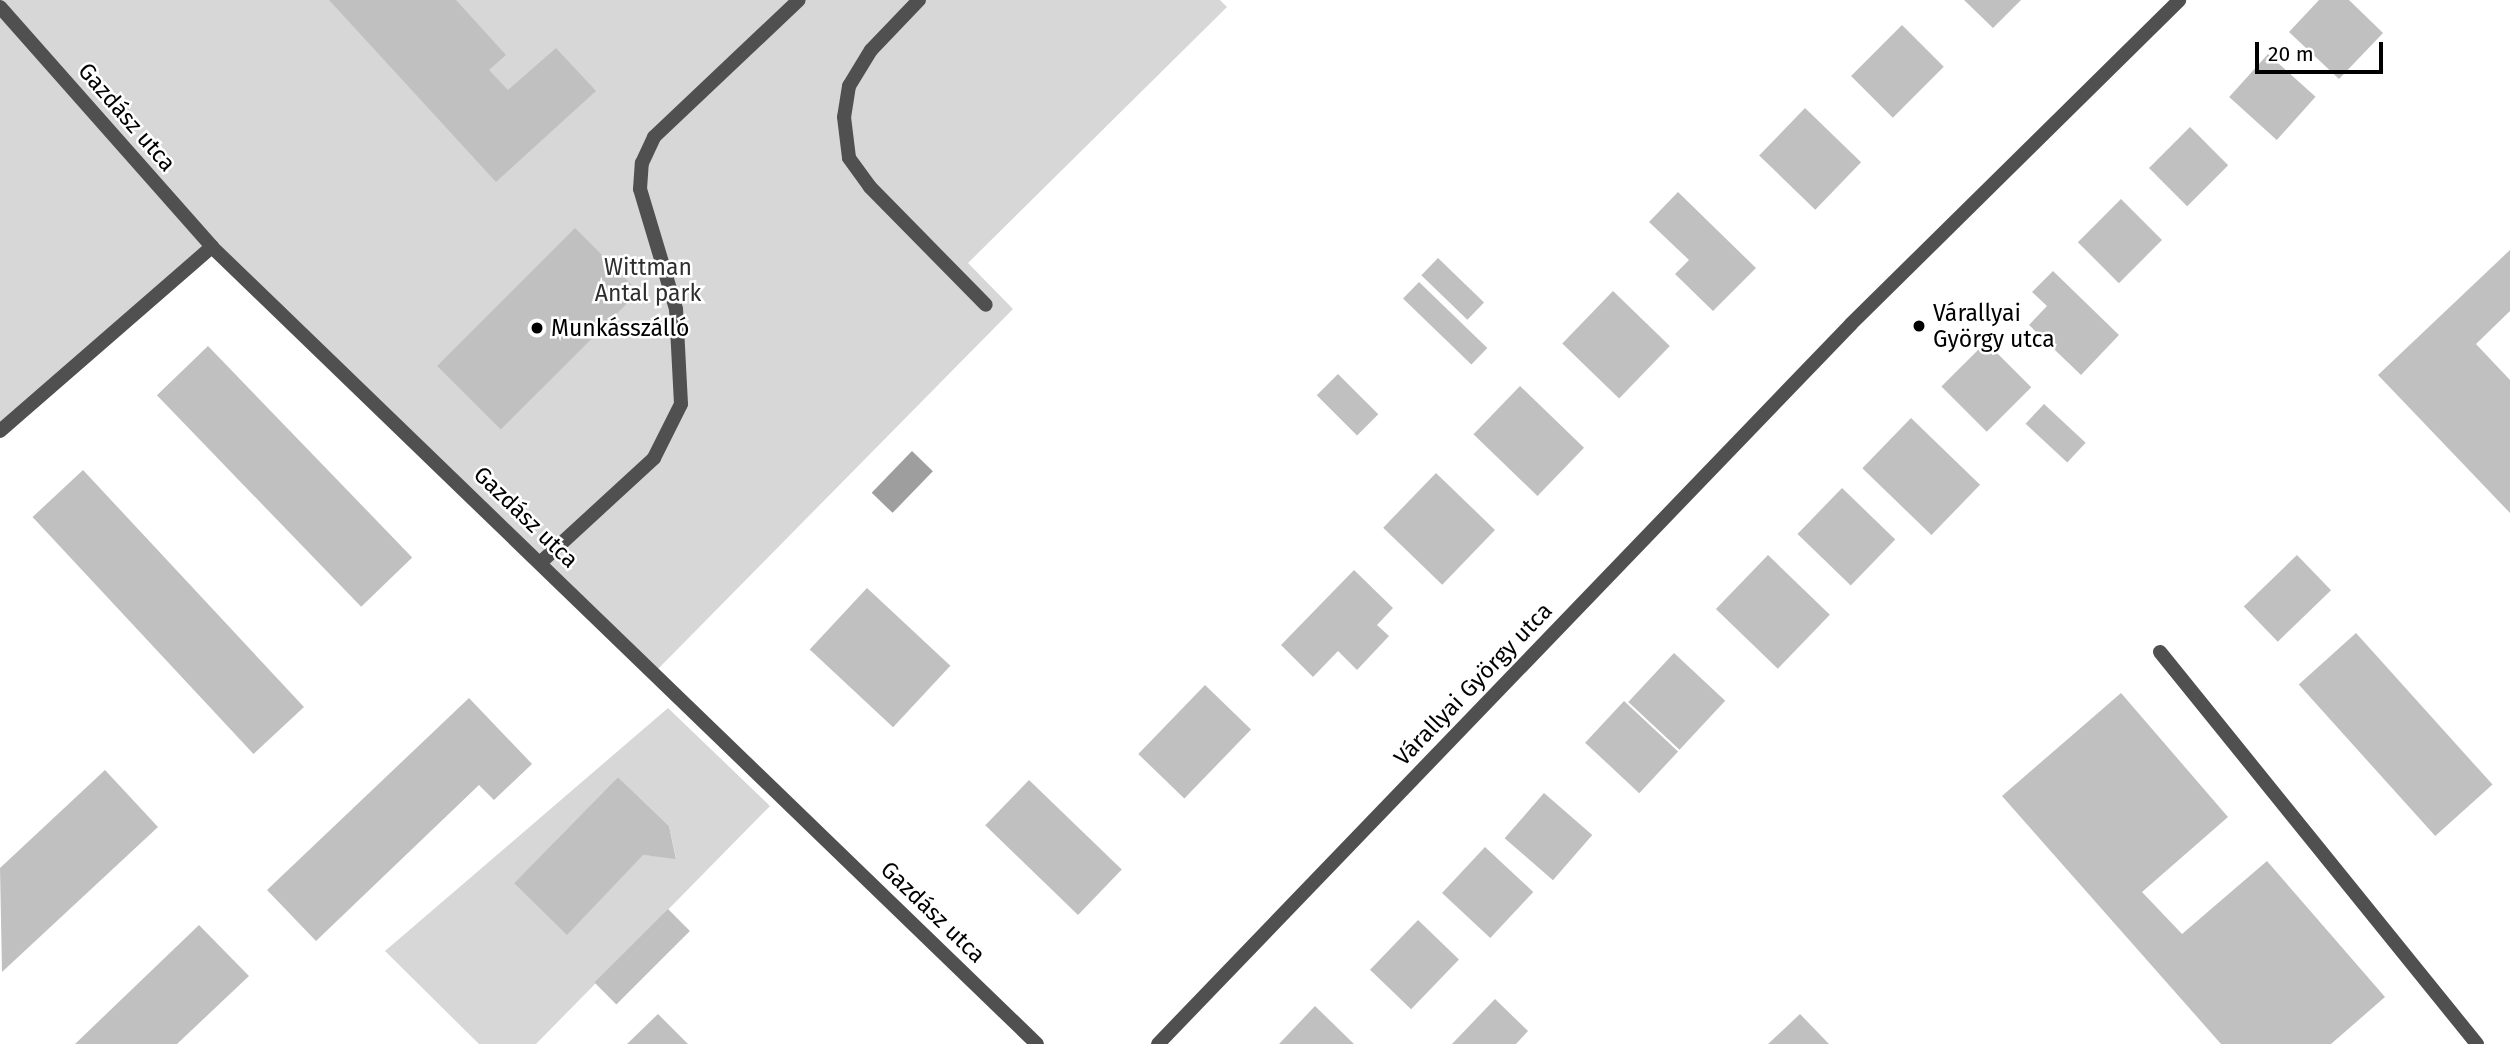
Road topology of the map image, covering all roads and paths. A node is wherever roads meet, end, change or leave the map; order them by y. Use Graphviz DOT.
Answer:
graph roads {
  1 [pos="799,0"];
  2 [pos="919,0"];
  3 [pos="2179,0"];
  4 [pos="0,7"];
  5 [pos="212,247"];
  6 [pos="986,305"];
  7 [pos="0,431"];
  8 [pos="540,563"];
  9 [pos="2160,652"];
  10 [pos="1037,1044"];
  11 [pos="1158,1044"];
  12 [pos="2477,1044"];
  1 -- 8 [label="street"];
  2 -- 6 [label="street"];
  3 -- 11 [label="street, Várallyai György utca"];
  4 -- 5 [label="street, Gazdász utca"];
  5 -- 7 [label="street"];
  5 -- 8 [label="street, Gazdász utca"];
  8 -- 10 [label="street, Gazdász utca"];
  9 -- 12 [label="street"];
}
